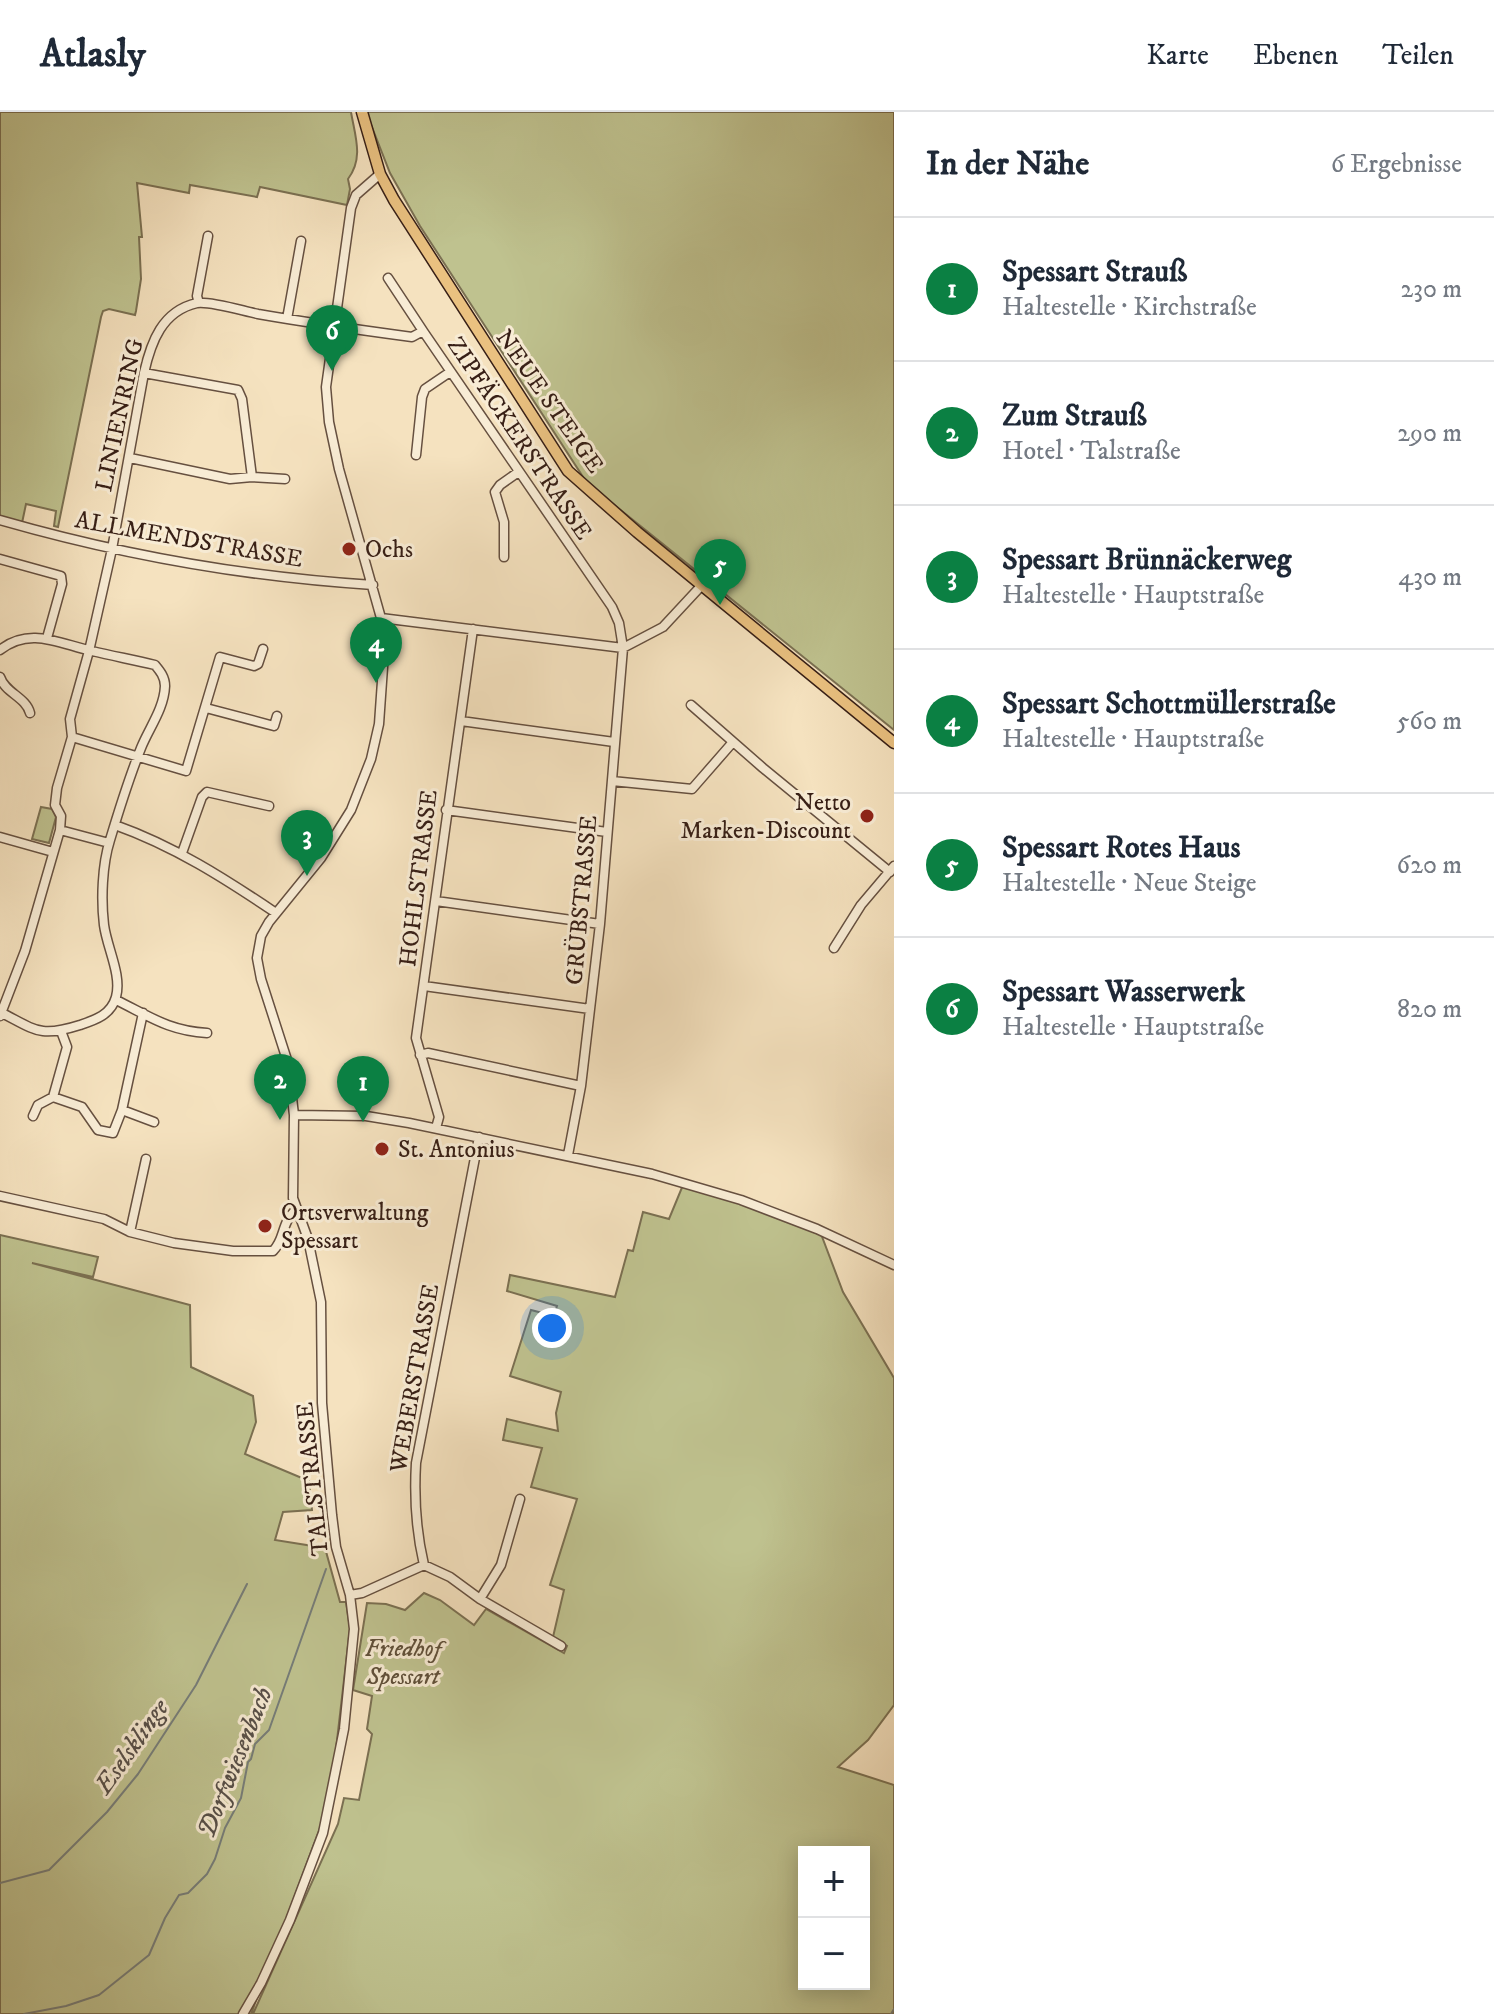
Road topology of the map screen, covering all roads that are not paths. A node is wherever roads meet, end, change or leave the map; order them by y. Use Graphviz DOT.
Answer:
graph roads {
  1 [pos="362,112"];
  2 [pos="380,174"];
  3 [pos="208,236"];
  4 [pos="301,241"];
  5 [pos="388,278"];
  6 [pos="199,303"];
  7 [pos="287,319"];
  8 [pos="333,327"];
  9 [pos="423,331"];
  10 [pos="450,372"];
  11 [pos="144,373"];
  12 [pos="416,455"];
  13 [pos="130,458"];
  14 [pos="517,473"];
  15 [pos="252,477"];
  16 [pos="285,479"];
  17 [pos="0,520"];
  18 [pos="112,549"];
  19 [pos="504,557"];
  20 [pos="0,559"];
  21 [pos="373,585"];
  22 [pos="702,585"];
  23 [pos="381,618"];
  24 [pos="473,629"];
  25 [pos="47,638"];
  26 [pos="623,648"];
  27 [pos="263,649"];
  28 [pos="0,650"];
  29 [pos="89,651"];
  30 [pos="0,677"];
  31 [pos="691,705"];
  32 [pos="206,708"];
  33 [pos="30,713"];
  34 [pos="277,716"];
  35 [pos="461,721"];
  36 [pos="72,737"];
  37 [pos="614,742"];
  38 [pos="733,742"];
  39 [pos="894,743"];
  40 [pos="138,757"];
  41 [pos="612,781"];
  42 [pos="269,806"];
  43 [pos="446,810"];
  44 [pos="115,825"];
  45 [pos="60,830"];
  46 [pos="607,832"];
  47 [pos="1,837"];
  48 [pos="109,843"];
  49 [pos="53,852"];
  50 [pos="182,853"];
  51 [pos="892,869"];
  52 [pos="436,901"];
  53 [pos="276,913"];
  54 [pos="600,924"];
  55 [pos="834,948"];
  56 [pos="424,986"];
  57 [pos="116,1000"];
  58 [pos="590,1009"];
  59 [pos="143,1013"];
  60 [pos="1,1014"];
  61 [pos="61,1031"];
  62 [pos="207,1033"];
  63 [pos="420,1055"];
  64 [pos="581,1086"];
  65 [pos="53,1097"];
  66 [pos="122,1110"];
  67 [pos="294,1115"];
  68 [pos="33,1116"];
  69 [pos="154,1122"];
  70 [pos="436,1128"];
  71 [pos="479,1137"];
  72 [pos="568,1155"];
  73 [pos="146,1159"];
  74 [pos="0,1196"];
  75 [pos="297,1209"];
  76 [pos="130,1232"];
  77 [pos="894,1265"];
  78 [pos="520,1499"];
  79 [pos="424,1565"];
  80 [pos="350,1595"];
  81 [pos="480,1599"];
  82 [pos="561,1646"];
  83 [pos="243,2014"];
  1 -- 2 [label="main road, NEUE STEIGE"];
  2 -- 8 [label="street, TALSTRASSE"];
  2 -- 22 [label="main road, NEUE STEIGE"];
  3 -- 6 [label="street"];
  4 -- 7 [label="street"];
  5 -- 9 [label="street"];
  6 -- 7 [label="street"];
  6 -- 11 [label="street, LINIENRING"];
  7 -- 8 [label="street"];
  8 -- 9 [label="street, ZIPFÄCKERSTRASSE"];
  8 -- 21 [label="street, TALSTRASSE"];
  9 -- 10 [label="street, ZIPFÄCKERSTRASSE"];
  10 -- 12 [label="street"];
  10 -- 14 [label="street, ZIPFÄCKERSTRASSE"];
  11 -- 13 [label="street, LINIENRING"];
  11 -- 15 [label="street"];
  13 -- 15 [label="street"];
  13 -- 18 [label="street, LINIENRING"];
  14 -- 19 [label="street"];
  14 -- 26 [label="street, ZIPFÄCKERSTRASSE"];
  15 -- 16 [label="street"];
  17 -- 18 [label="street, ALLMENDSTRASSE"];
  18 -- 21 [label="street, ALLMENDSTRASSE"];
  18 -- 29 [label="street, LINIENRING"];
  20 -- 25 [label="street"];
  21 -- 23 [label="street, TALSTRASSE"];
  22 -- 26 [label="street"];
  22 -- 39 [label="main road, NEUE STEIGE"];
  23 -- 24 [label="street"];
  23 -- 53 [label="street, TALSTRASSE"];
  24 -- 26 [label="street"];
  24 -- 35 [label="street, HOHLSTRASSE"];
  25 -- 28 [label="street"];
  25 -- 29 [label="street"];
  26 -- 37 [label="street, GRÜBSTRASSE"];
  27 -- 32 [label="street"];
  29 -- 36 [label="street, LINIENRING"];
  29 -- 40 [label="street"];
  30 -- 33 [label="street"];
  31 -- 38 [label="street"];
  32 -- 34 [label="street"];
  32 -- 40 [label="street"];
  35 -- 37 [label="street"];
  35 -- 43 [label="street, HOHLSTRASSE"];
  36 -- 40 [label="street"];
  36 -- 45 [label="street, LINIENRING"];
  37 -- 41 [label="street, GRÜBSTRASSE"];
  38 -- 41 [label="street"];
  38 -- 51 [label="street"];
  40 -- 44 [label="street"];
  41 -- 46 [label="street, GRÜBSTRASSE"];
  42 -- 50 [label="street"];
  43 -- 46 [label="street"];
  43 -- 52 [label="street, HOHLSTRASSE"];
  44 -- 48 [label="street"];
  44 -- 50 [label="street"];
  45 -- 48 [label="street"];
  45 -- 49 [label="street"];
  46 -- 54 [label="street, GRÜBSTRASSE"];
  47 -- 49 [label="street"];
  48 -- 57 [label="street"];
  49 -- 60 [label="street"];
  50 -- 53 [label="street"];
  51 -- 55 [label="street"];
  52 -- 54 [label="street"];
  52 -- 56 [label="street, HOHLSTRASSE"];
  53 -- 67 [label="street, TALSTRASSE"];
  54 -- 58 [label="street, GRÜBSTRASSE"];
  56 -- 58 [label="street"];
  56 -- 63 [label="street, HOHLSTRASSE"];
  57 -- 59 [label="street"];
  57 -- 61 [label="street"];
  58 -- 64 [label="street, GRÜBSTRASSE"];
  59 -- 62 [label="street"];
  59 -- 66 [label="street"];
  60 -- 61 [label="street"];
  61 -- 65 [label="street"];
  63 -- 64 [label="street"];
  63 -- 70 [label="street, HOHLSTRASSE"];
  64 -- 72 [label="street, GRÜBSTRASSE"];
  65 -- 66 [label="street"];
  65 -- 68 [label="street"];
  66 -- 69 [label="street"];
  67 -- 70 [label="street"];
  67 -- 75 [label="street, TALSTRASSE"];
  70 -- 71 [label="street"];
  71 -- 72 [label="street"];
  71 -- 79 [label="street, WEBERSTRASSE"];
  72 -- 77 [label="street"];
  73 -- 76 [label="street"];
  74 -- 76 [label="street"];
  75 -- 76 [label="street"];
  75 -- 80 [label="street, TALSTRASSE"];
  78 -- 81 [label="street"];
  79 -- 80 [label="street"];
  79 -- 81 [label="street"];
  80 -- 83 [label="street, TALSTRASSE"];
  81 -- 82 [label="street"];
}
